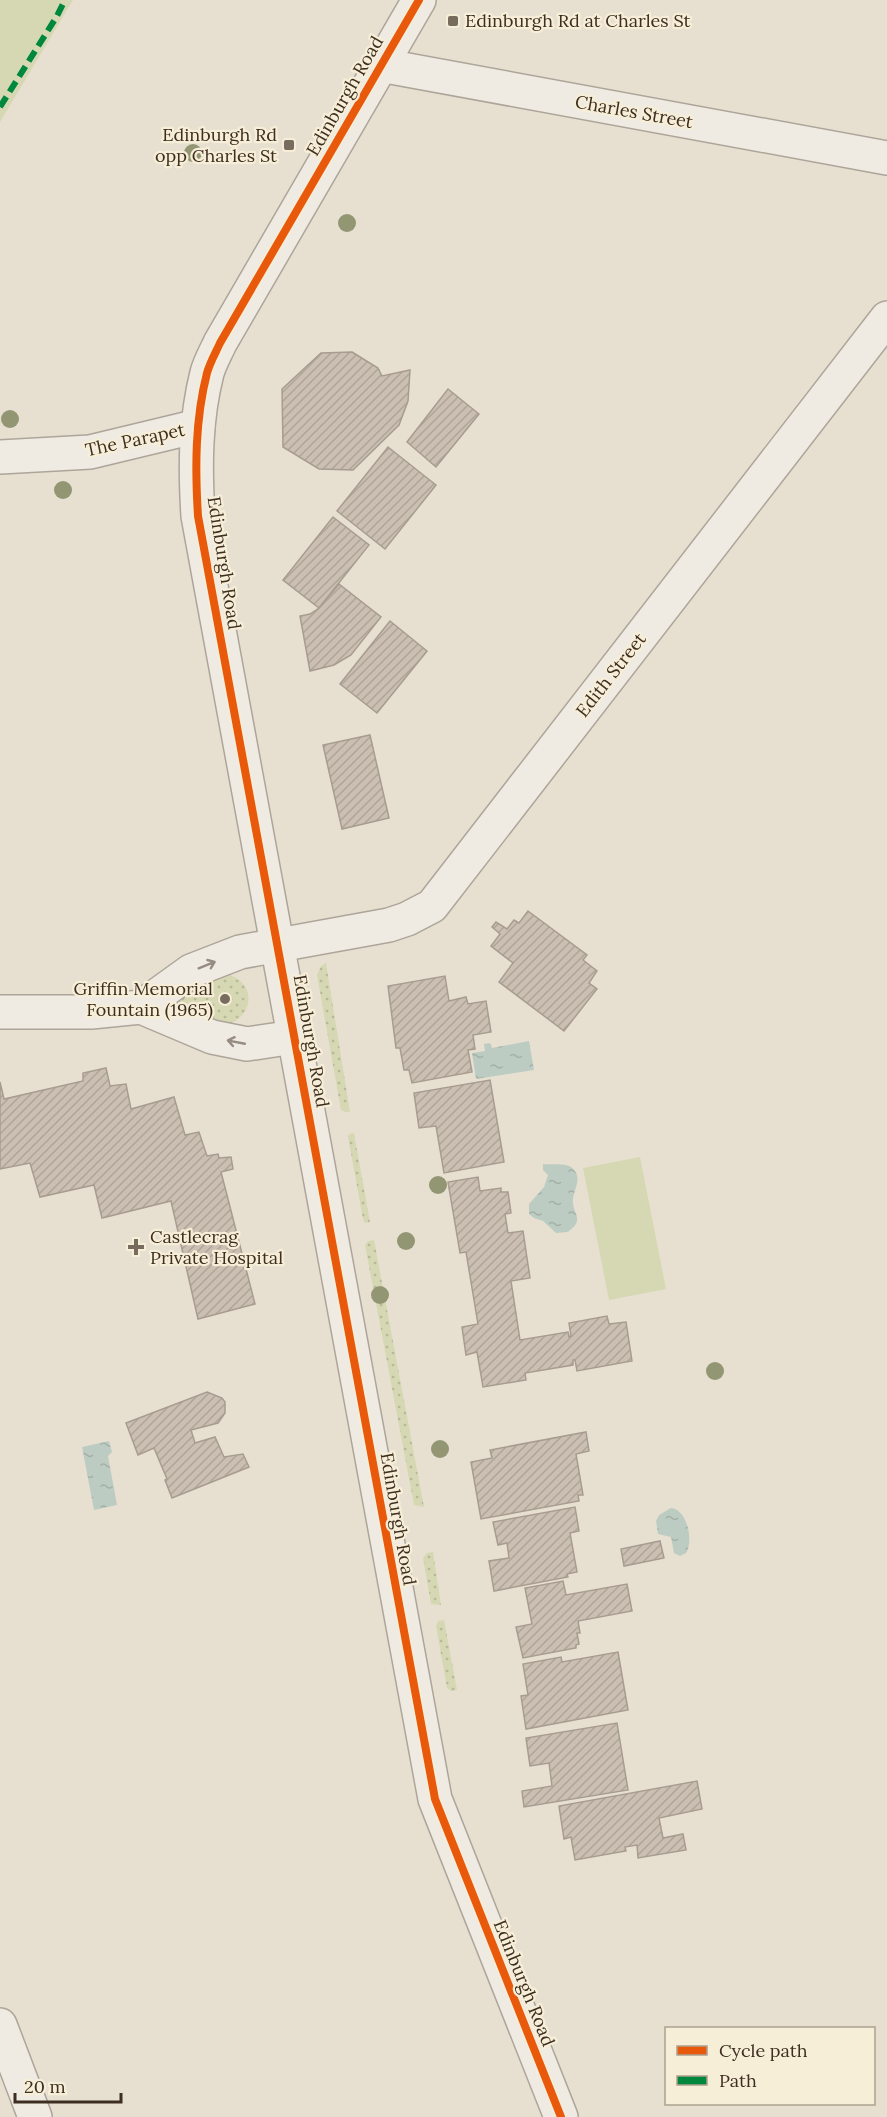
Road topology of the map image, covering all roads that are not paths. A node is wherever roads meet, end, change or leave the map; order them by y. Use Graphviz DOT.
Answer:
graph roads {
  1 [pos="419,0"];
  2 [pos="380,65"];
  3 [pos="887,158"];
  4 [pos="887,318"];
  5 [pos="198,426"];
  6 [pos="0,457"];
  7 [pos="279,944"];
  8 [pos="141,1007"];
  9 [pos="0,1012"];
  10 [pos="294,1037"];
  11 [pos="0,2025"];
  12 [pos="35,2117"];
  13 [pos="561,2117"];
  1 -- 2 [label="street, Edinburgh Road"];
  2 -- 3 [label="street, Charles Street"];
  2 -- 5 [label="street, Edinburgh Road"];
  4 -- 7 [label="street, Edith Street"];
  5 -- 6 [label="street, The Parapet"];
  5 -- 7 [label="street, Edinburgh Road"];
  8 -- 7 [label="street, Edith Street, one-way"];
  7 -- 10 [label="street, Edinburgh Road"];
  8 -- 9 [label="street"];
  10 -- 8 [label="street, one-way"];
  10 -- 13 [label="street, Edinburgh Road"];
  11 -- 12 [label="street"];
}
